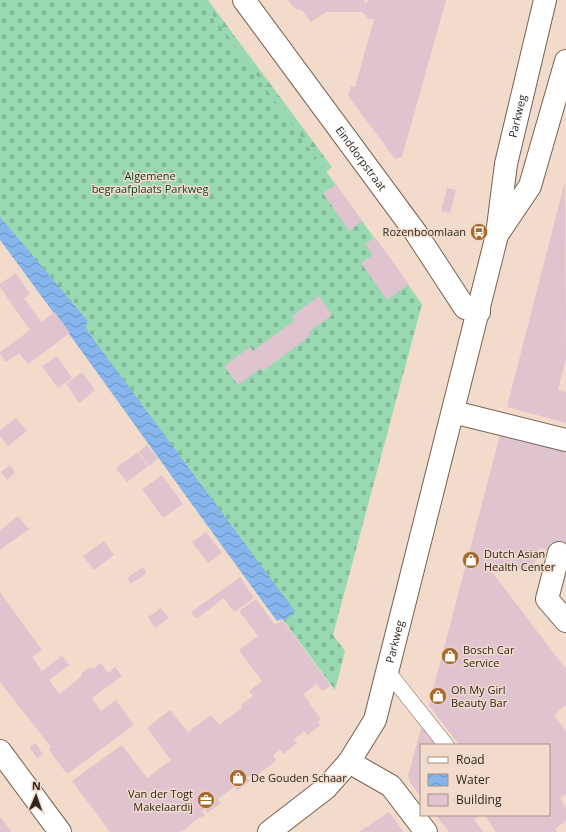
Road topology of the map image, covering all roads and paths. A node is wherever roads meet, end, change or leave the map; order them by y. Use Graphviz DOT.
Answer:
graph roads {
  1 [pos="244,0"];
  2 [pos="545,0"];
  3 [pos="566,60"];
  4 [pos="497,235"];
  5 [pos="479,312"];
  6 [pos="453,412"];
  7 [pos="566,440"];
  8 [pos="559,553"];
  9 [pos="566,621"];
  10 [pos="388,672"];
  11 [pos="445,744"];
  12 [pos="0,751"];
  13 [pos="349,762"];
  14 [pos="60,832"];
  15 [pos="269,832"];
  16 [pos="426,832"];
  1 -- 5 [label="street, Einddorpstraat"];
  2 -- 4 [label="street, Parkweg"];
  3 -- 4 [label="street, Parkweg"];
  4 -- 5 [label="street, Parkweg"];
  5 -- 6 [label="street, Parkweg"];
  6 -- 7 [label="street"];
  6 -- 10 [label="street, Parkweg"];
  8 -- 9 [label="street"];
  10 -- 11 [label="lane"];
  10 -- 13 [label="street, Parkweg"];
  12 -- 14 [label="street"];
  13 -- 15 [label="street, Parkweg"];
  13 -- 16 [label="street"];
}
